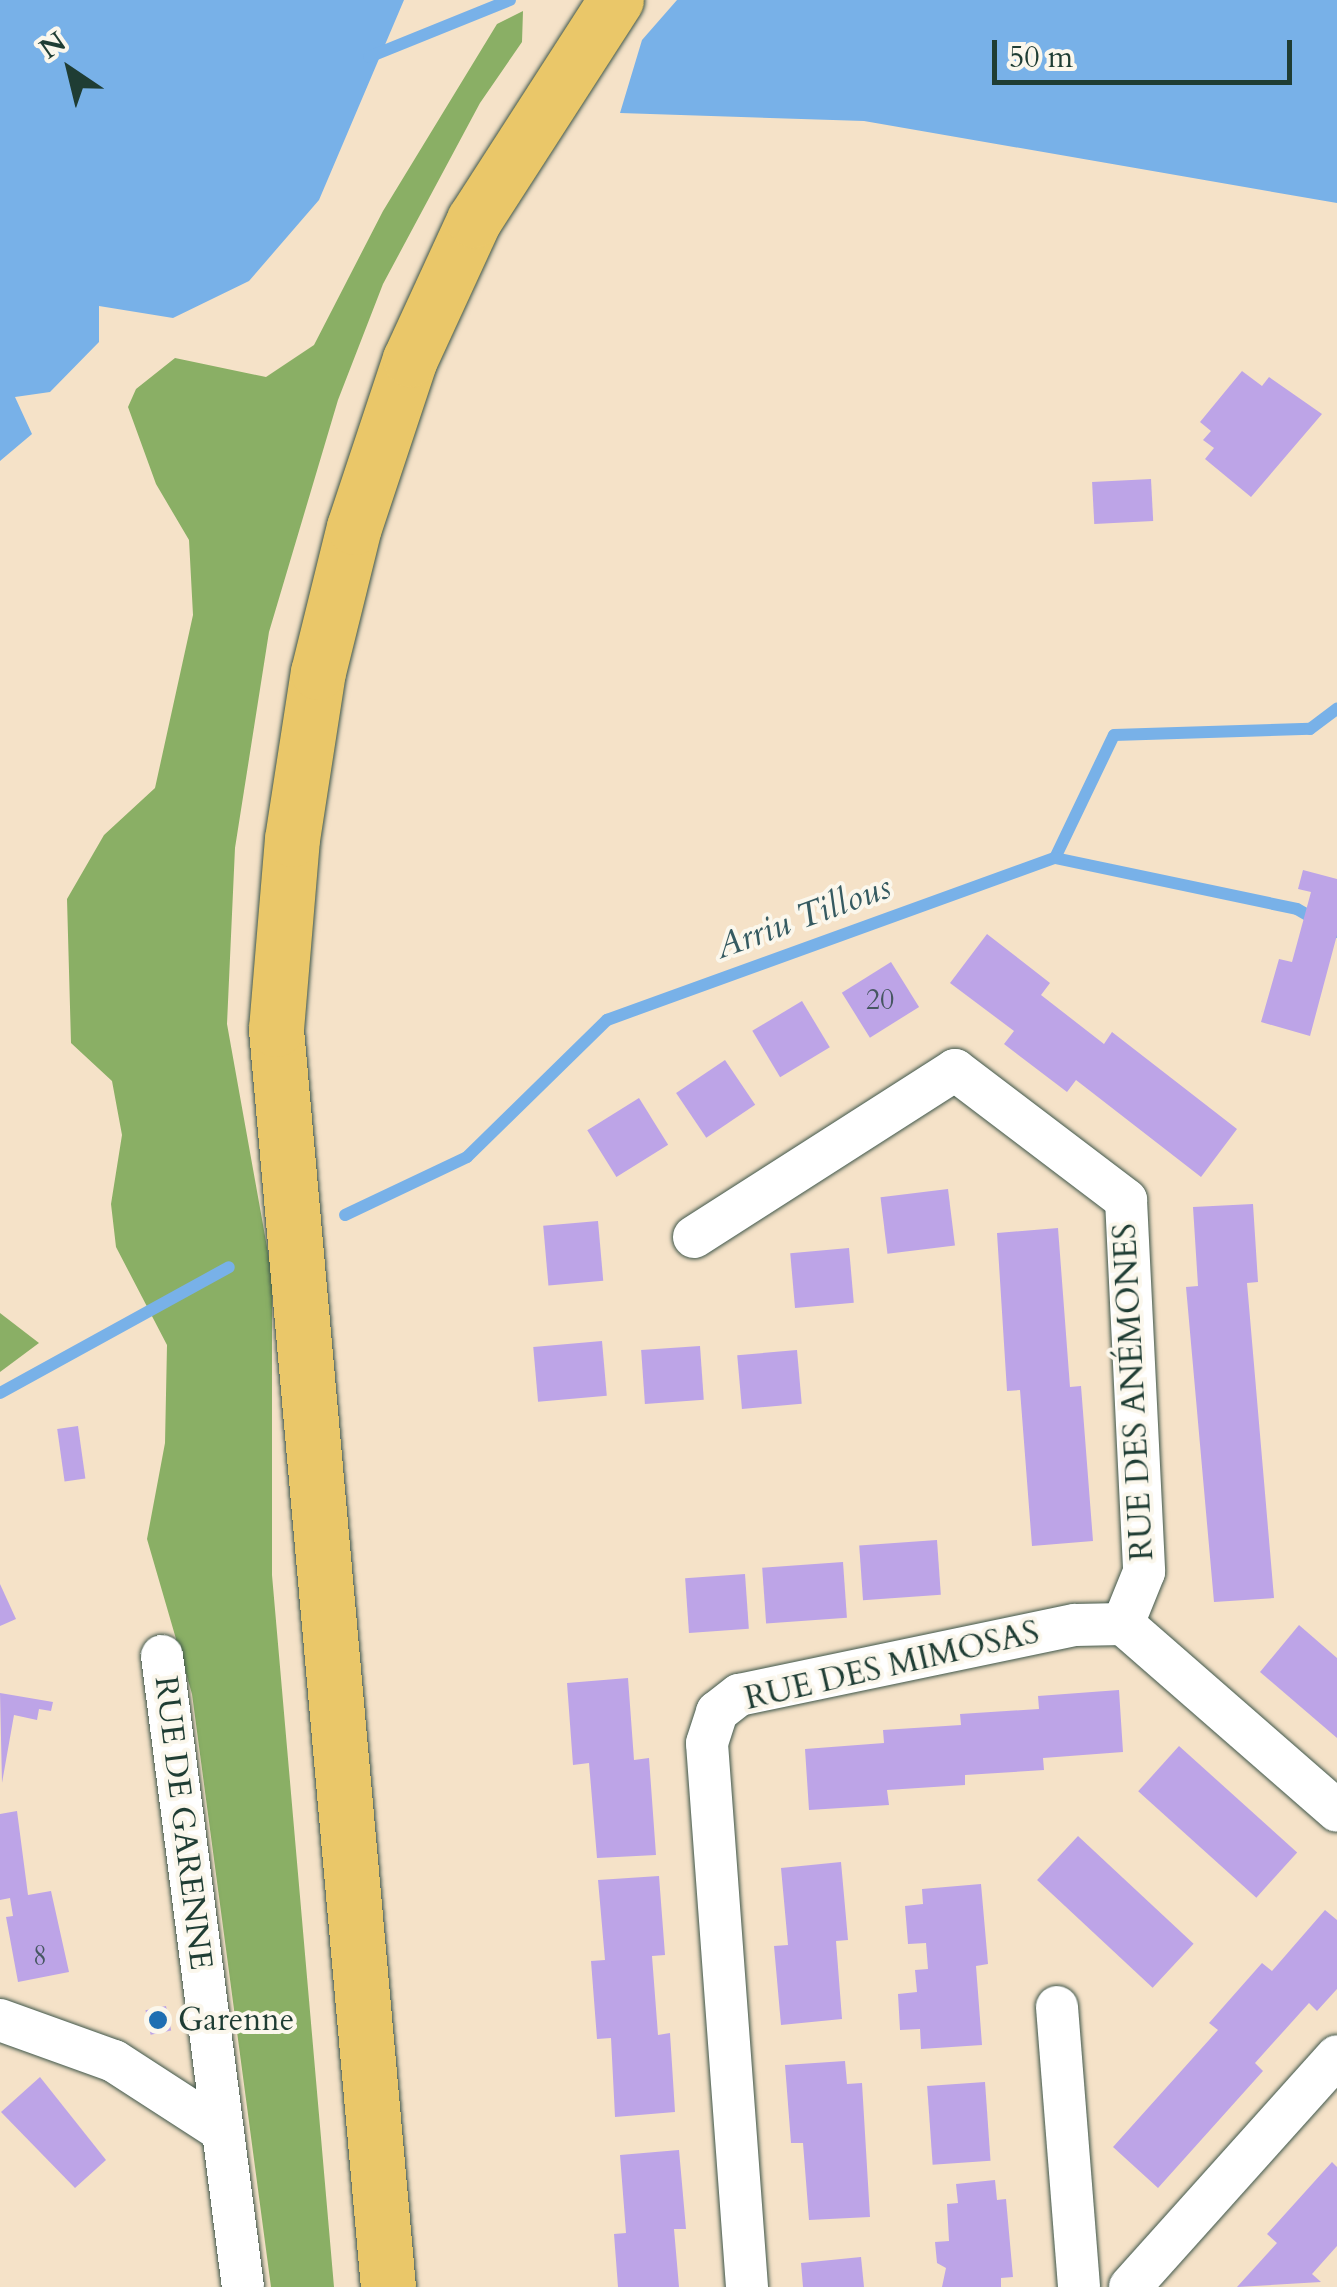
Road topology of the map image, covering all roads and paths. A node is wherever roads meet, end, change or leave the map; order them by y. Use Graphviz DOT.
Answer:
graph roads {
  1 [pos="602,17"];
  2 [pos="694,1237"];
  3 [pos="1123,1624"];
  4 [pos="162,1656"];
  5 [pos="1337,1811"];
  6 [pos="1058,2007"];
  7 [pos="0,2020"];
  8 [pos="1337,2056"];
  9 [pos="222,2131"];
  10 [pos="243,2287"];
  11 [pos="388,2287"];
  12 [pos="747,2287"];
  13 [pos="1080,2287"];
  14 [pos="1130,2287"];
  1 -- 11 [label="main road"];
  2 -- 3 [label="street, RUE DES ANÉMONES"];
  3 -- 5 [label="street"];
  3 -- 12 [label="street, RUE DES MIMOSAS"];
  4 -- 9 [label="street, RUE DE GARENNE"];
  6 -- 13 [label="street"];
  7 -- 9 [label="street"];
  8 -- 14 [label="street"];
  9 -- 10 [label="street, RUE DE GARENNE"];
}
